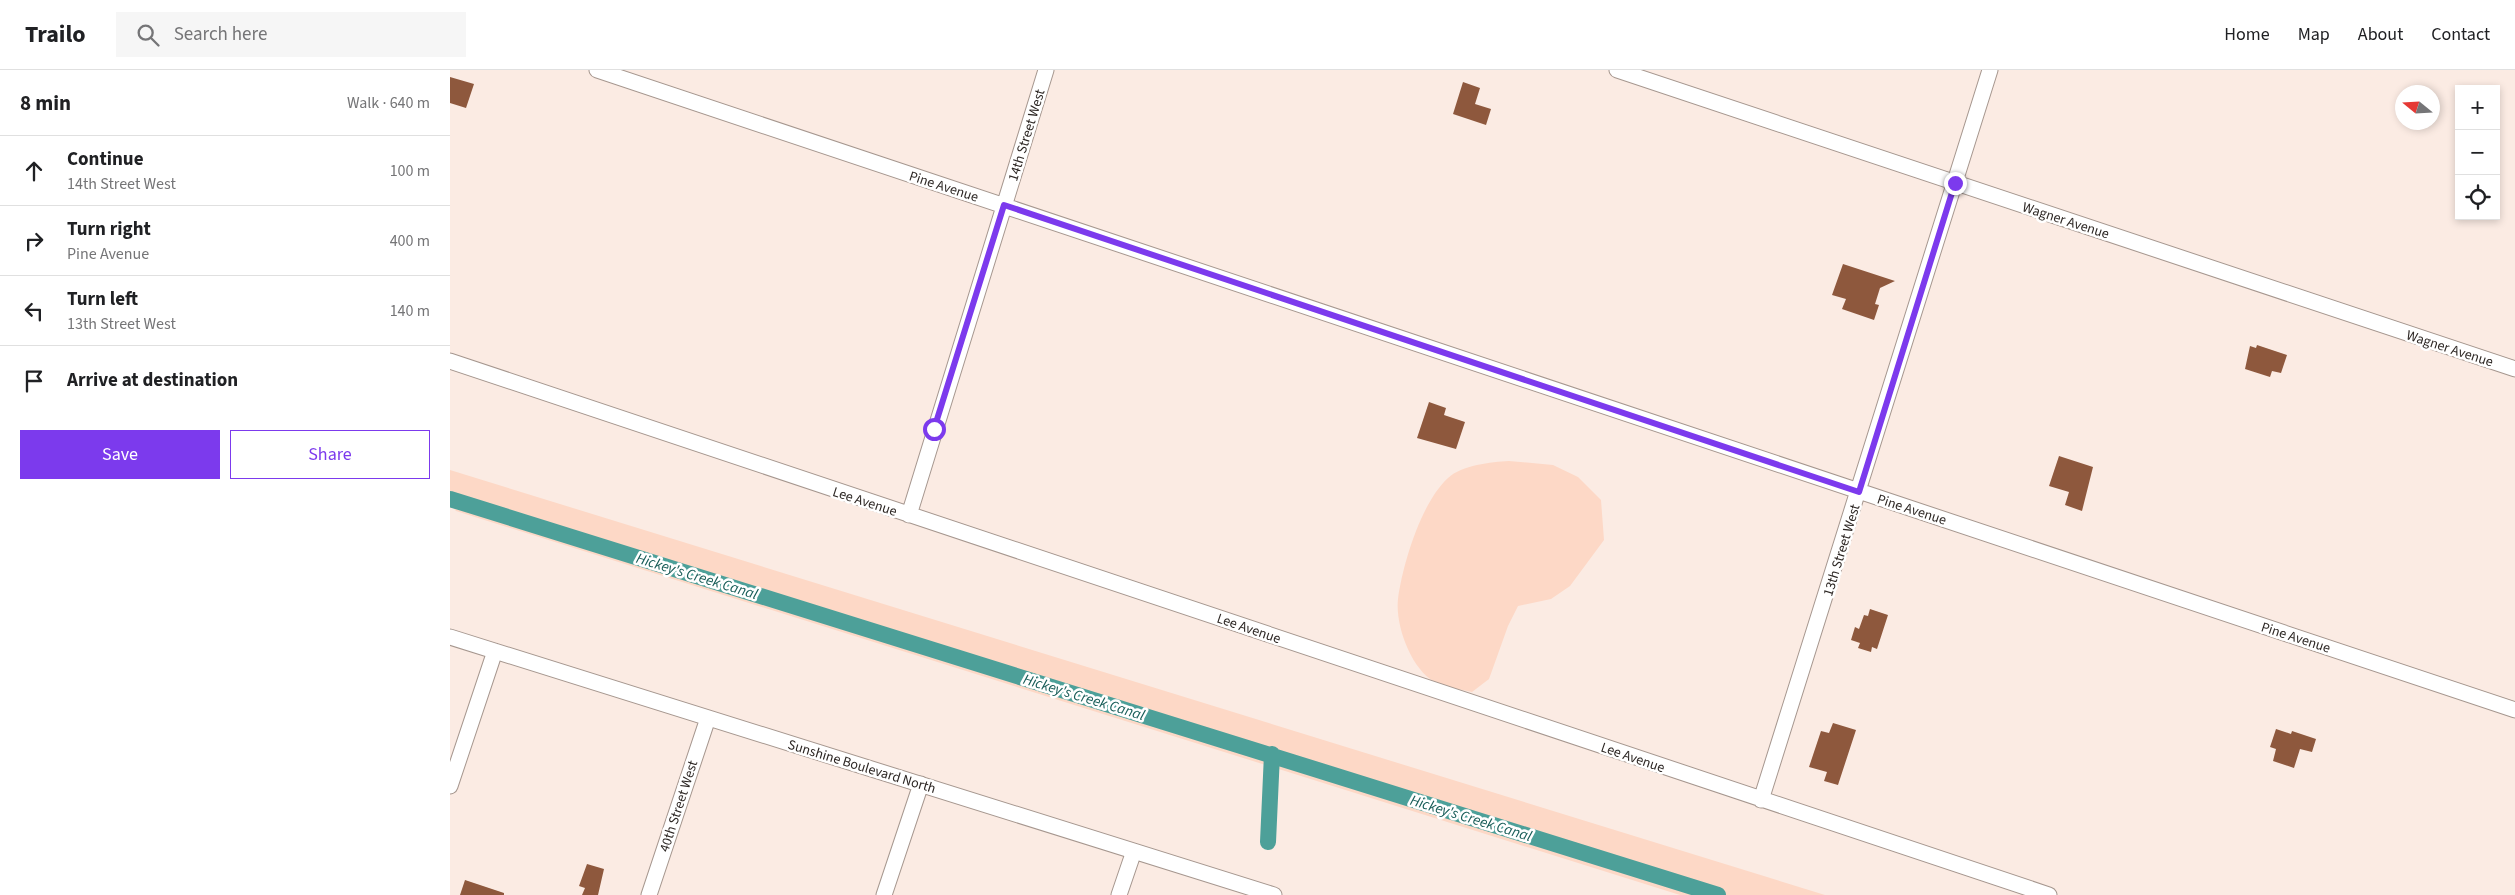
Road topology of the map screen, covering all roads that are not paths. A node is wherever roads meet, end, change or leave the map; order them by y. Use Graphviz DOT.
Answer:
graph roads {
  1 [pos="597,70"];
  2 [pos="1046,70"];
  3 [pos="1617,70"];
  4 [pos="1990,70"];
  5 [pos="1955,183"];
  6 [pos="1004,205"];
  7 [pos="450,361"];
  8 [pos="2515,369"];
  9 [pos="1859,492"];
  10 [pos="909,516"];
  11 [pos="450,637"];
  12 [pos="495,651"];
  13 [pos="2515,710"];
  14 [pos="708,718"];
  15 [pos="920,784"];
  16 [pos="450,786"];
  17 [pos="1761,800"];
  18 [pos="1134,851"];
  19 [pos="649,895"];
  20 [pos="884,895"];
  21 [pos="1120,895"];
  22 [pos="1274,895"];
  23 [pos="2049,895"];
  1 -- 6 [label="street, Pine Avenue"];
  2 -- 6 [label="street, 14th Street West"];
  3 -- 5 [label="street, Wagner Avenue"];
  4 -- 5 [label="street, 13th Street West"];
  5 -- 8 [label="street, Wagner Avenue"];
  5 -- 9 [label="street, 13th Street West"];
  6 -- 9 [label="street, Pine Avenue"];
  6 -- 10 [label="street, 14th Street West"];
  7 -- 10 [label="street, Lee Avenue"];
  9 -- 13 [label="street, Pine Avenue"];
  9 -- 17 [label="street, 13th Street West"];
  10 -- 17 [label="street, Lee Avenue"];
  11 -- 12 [label="street, Sunshine Boulevard North"];
  12 -- 14 [label="street, Sunshine Boulevard North"];
  12 -- 16 [label="street"];
  14 -- 15 [label="street, Sunshine Boulevard North"];
  14 -- 19 [label="street, 40th Street West"];
  15 -- 18 [label="street, Sunshine Boulevard North"];
  15 -- 20 [label="street"];
  17 -- 23 [label="street, Lee Avenue"];
  18 -- 21 [label="street"];
  18 -- 22 [label="street, Sunshine Boulevard North"];
}
